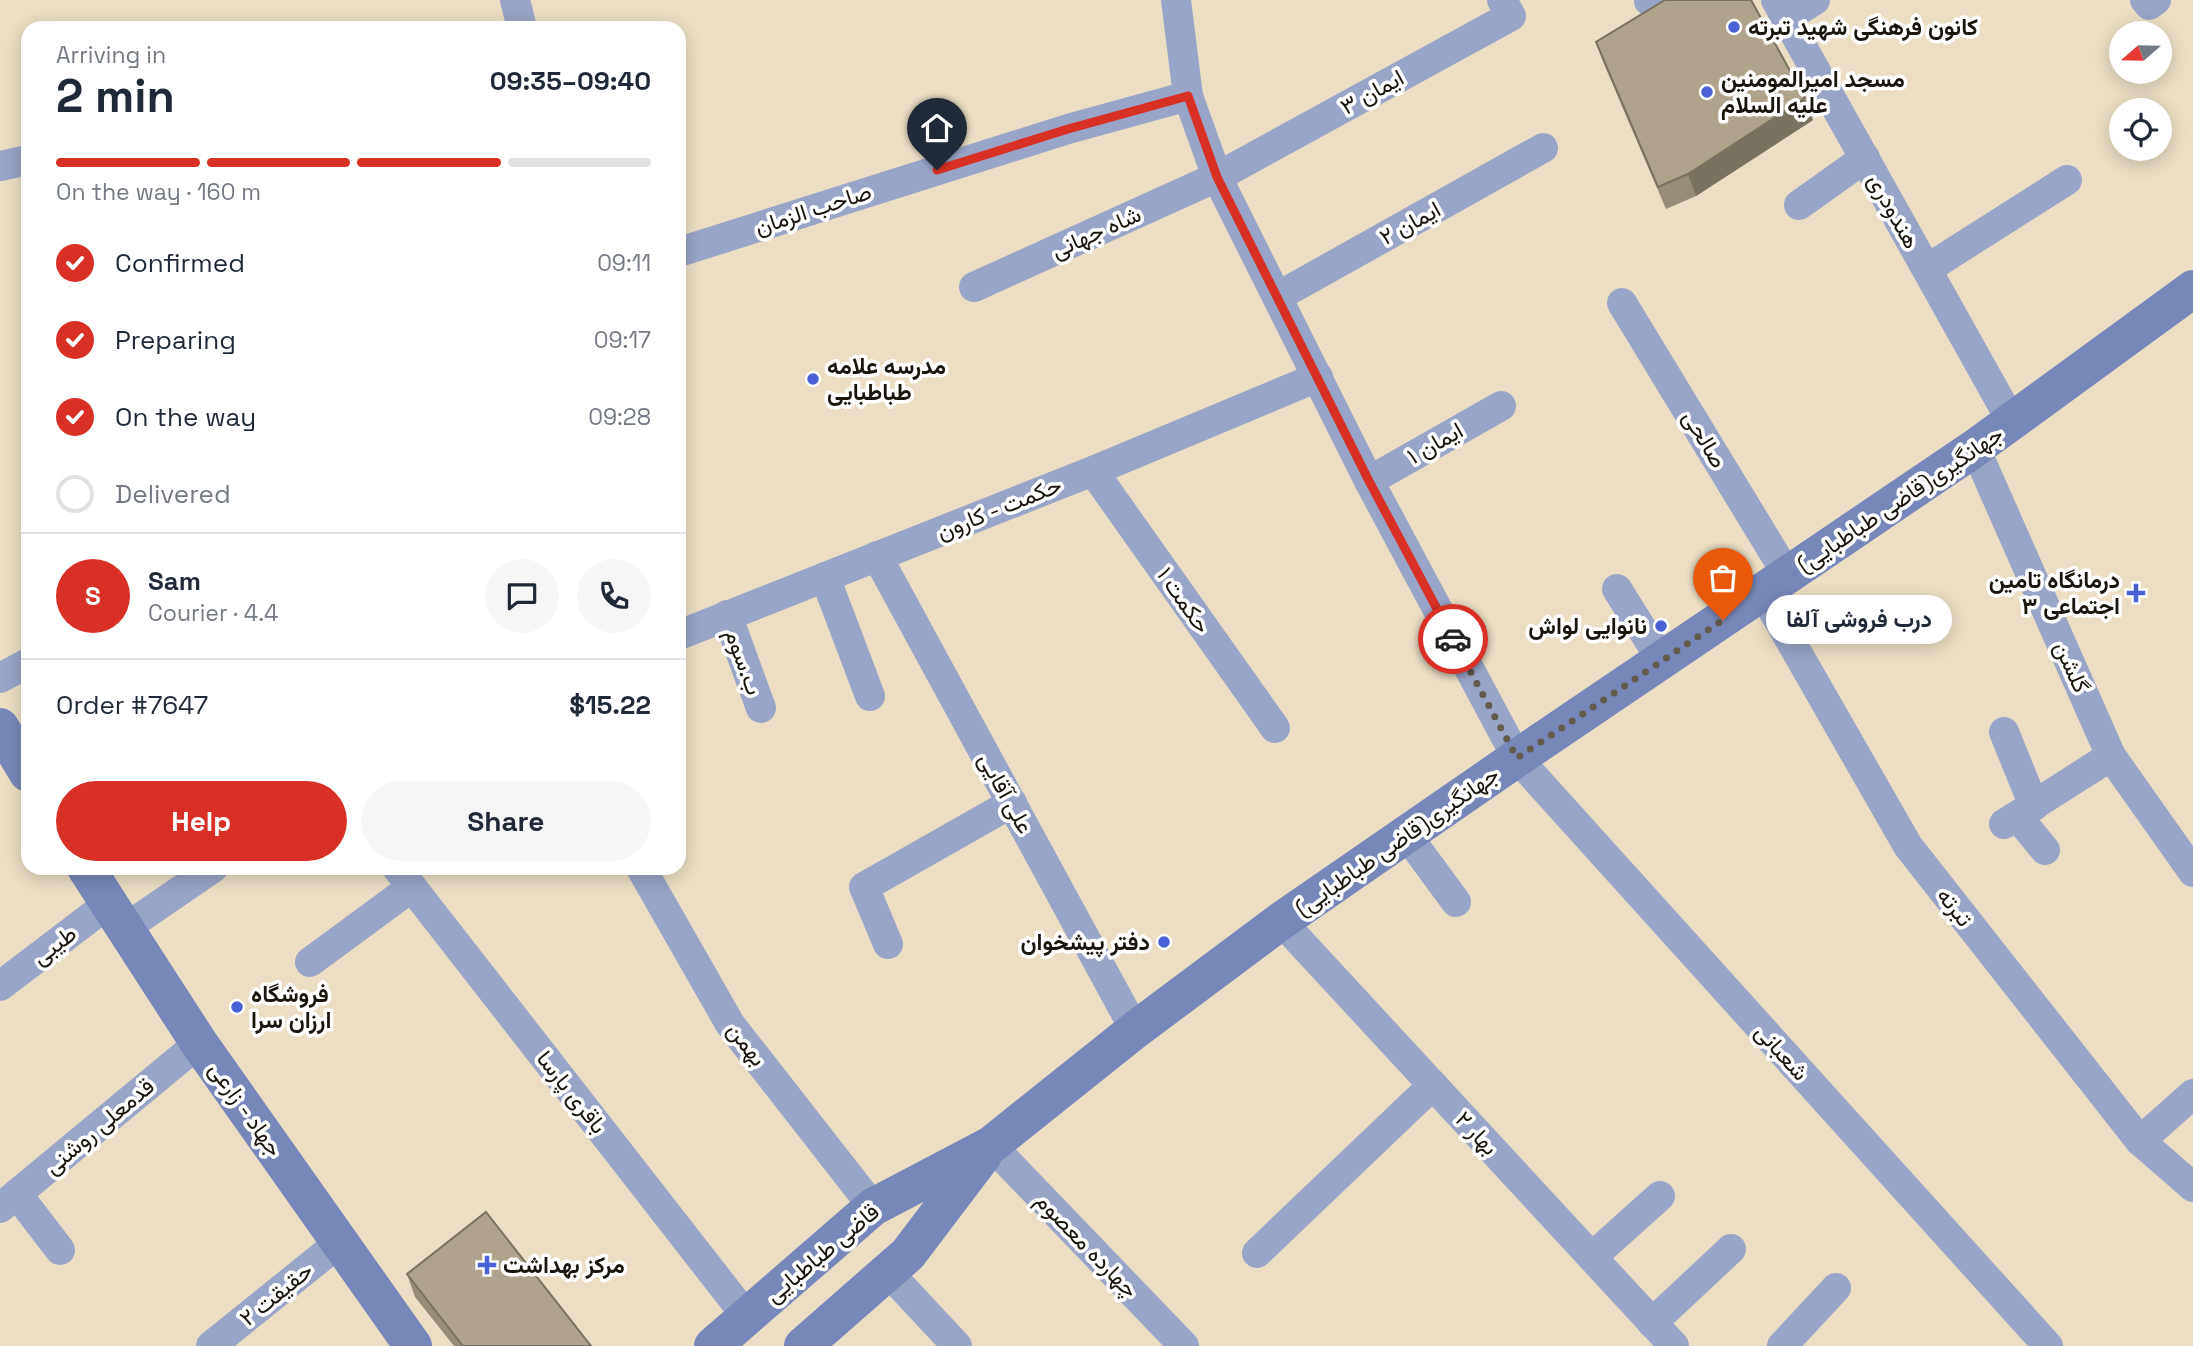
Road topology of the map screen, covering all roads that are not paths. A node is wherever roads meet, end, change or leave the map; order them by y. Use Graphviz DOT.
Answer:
graph roads {
  1 [pos="515,0"];
  2 [pos="1176,0"];
  3 [pos="1502,0"];
  4 [pos="1815,0"];
  5 [pos="2145,0"];
  6 [pos="2156,0"];
  7 [pos="1781,9"];
  8 [pos="520,21"];
  9 [pos="1188,96"];
  10 [pos="1544,148"];
  11 [pos="1864,158"];
  12 [pos="21,162"];
  13 [pos="0,166"];
  14 [pos="1217,177"];
  15 [pos="2067,180"];
  16 [pos="1798,205"];
  17 [pos="686,250"];
  18 [pos="1927,269"];
  19 [pos="974,287"];
  20 [pos="2193,289"];
  21 [pos="1277,297"];
  22 [pos="1622,303"];
  23 [pos="1318,377"];
  24 [pos="1501,405"];
  25 [pos="2012,422"];
  26 [pos="1975,448"];
  27 [pos="1093,471"];
  28 [pos="1369,481"];
  29 [pos="877,556"];
  30 [pos="825,577"];
  31 [pos="1776,584"];
  32 [pos="1618,589"];
  33 [pos="727,615"];
  34 [pos="686,632"];
  35 [pos="1662,661"];
  36 [pos="21,667"];
  37 [pos="0,678"];
  38 [pos="870,696"];
  39 [pos="761,708"];
  40 [pos="0,727"];
  41 [pos="1275,729"];
  42 [pos="2004,732"];
  43 [pos="2111,756"];
  44 [pos="1517,758"];
  45 [pos="21,762"];
  46 [pos="1012,803"];
  47 [pos="2018,816"];
  48 [pos="1406,834"];
  49 [pos="2045,850"];
  50 [pos="2193,872"];
  51 [pos="90,875"];
  52 [pos="199,875"];
  53 [pos="645,875"];
  54 [pos="405,878"];
  55 [pos="1455,902"];
  56 [pos="116,916"];
  57 [pos="1281,920"];
  58 [pos="888,944"];
  59 [pos="310,962"];
  60 [pos="0,986"];
  61 [pos="1135,1030"];
  62 [pos="199,1043"];
  63 [pos="1433,1085"];
  64 [pos="2193,1094"];
  65 [pos="2140,1141"];
  66 [pos="991,1144"];
  67 [pos="2193,1188"];
  68 [pos="1660,1196"];
  69 [pos="8,1201"];
  70 [pos="873,1207"];
  71 [pos="341,1242"];
  72 [pos="1731,1249"];
  73 [pos="60,1250"];
  74 [pos="1257,1253"];
  75 [pos="1592,1257"];
  76 [pos="888,1272"];
  77 [pos="1836,1288"];
  78 [pos="747,1317"];
  79 [pos="1652,1323"];
  80 [pos="211,1346"];
  81 [pos="412,1346"];
  82 [pos="713,1346"];
  83 [pos="803,1346"];
  84 [pos="957,1346"];
  85 [pos="1184,1346"];
  86 [pos="1674,1346"];
  87 [pos="1782,1346"];
  88 [pos="2048,1346"];
  1 -- 8 [label="street"];
  2 -- 9 [label="street, شعبانی"];
  3 -- 14 [label="street, ایمان ۳"];
  4 -- 7 [label="street"];
  5 -- 6 [label="street"];
  7 -- 11 [label="street, هندودری"];
  9 -- 14 [label="street, شعبانی"];
  9 -- 17 [label="street, صاحب الزمان"];
  10 -- 21 [label="street, ایمان ۲"];
  11 -- 16 [label="street"];
  11 -- 18 [label="street, هندودری"];
  12 -- 13 [label="street"];
  14 -- 19 [label="street, شاه جهانی"];
  14 -- 21 [label="street, شعبانی"];
  15 -- 18 [label="street"];
  18 -- 25 [label="street, هندودری"];
  20 -- 25 [label="street, جهانگیری(قاضی طباطبایی)"];
  21 -- 23 [label="street, شعبانی"];
  22 -- 31 [label="street, صالحی"];
  23 -- 27 [label="street, حکمت - کارون"];
  23 -- 28 [label="street, شعبانی"];
  24 -- 28 [label="street, ایمان ۱"];
  25 -- 26 [label="street, جهانگیری(قاضی طباطبایی)"];
  26 -- 31 [label="street, جهانگیری(قاضی طباطبایی)"];
  26 -- 43 [label="street, گلشن"];
  27 -- 29 [label="street, حکمت - کارون"];
  27 -- 41 [label="street, حکمت ۱"];
  28 -- 44 [label="street, شعبانی"];
  29 -- 30 [label="street, حکمت - کارون"];
  29 -- 46 [label="street, علی آقایی"];
  30 -- 33 [label="street, حکمت - کارون"];
  30 -- 38 [label="street"];
  31 -- 35 [label="street, جهانگیری(قاضی طباطبایی)"];
  31 -- 65 [label="street, تبرته"];
  32 -- 35 [label="street"];
  33 -- 34 [label="street, حکمت - کارون"];
  33 -- 39 [label="street, ب.سوم"];
  35 -- 44 [label="street, جهانگیری(قاضی طباطبایی)"];
  36 -- 37 [label="street"];
  40 -- 45 [label="street"];
  42 -- 47 [label="street"];
  43 -- 47 [label="street"];
  43 -- 50 [label="street, گلشن"];
  44 -- 48 [label="street, جهانگیری(قاضی طباطبایی)"];
  44 -- 88 [label="street, شعبانی"];
  46 -- 58 [label="street"];
  46 -- 61 [label="street, علی آقایی"];
  47 -- 49 [label="street"];
  48 -- 55 [label="street"];
  48 -- 57 [label="street, جهانگیری(قاضی طباطبایی)"];
  51 -- 56 [label="street, جهاد - زارعی"];
  52 -- 56 [label="street"];
  53 -- 70 [label="street, بهمن"];
  54 -- 59 [label="street"];
  54 -- 78 [label="street, باقری پارسا"];
  56 -- 60 [label="street, طیبی"];
  56 -- 62 [label="street, جهاد - زارعی"];
  57 -- 61 [label="street, جهانگیری(قاضی طباطبایی)"];
  57 -- 63 [label="street, بهار ۲"];
  61 -- 66 [label="street, جهانگیری(قاضی طباطبایی)"];
  62 -- 69 [label="street, قدمعلی روشنی"];
  62 -- 71 [label="street, جهاد - زارعی"];
  63 -- 74 [label="street"];
  63 -- 75 [label="street, بهار ۲"];
  64 -- 65 [label="street"];
  65 -- 67 [label="street, تبرته"];
  66 -- 70 [label="street, قاضی طباطبایی"];
  66 -- 76 [label="street"];
  66 -- 85 [label="street, چهارده معصوم"];
  68 -- 75 [label="street"];
  69 -- 73 [label="street"];
  70 -- 78 [label="street, قاضی طباطبایی"];
  71 -- 80 [label="street, حقیقت ۲"];
  71 -- 81 [label="street, جهاد - زارعی"];
  72 -- 79 [label="street"];
  75 -- 79 [label="street, بهار ۲"];
  76 -- 83 [label="street"];
  76 -- 84 [label="street"];
  77 -- 87 [label="street"];
  78 -- 82 [label="street, قاضی طباطبایی"];
  79 -- 86 [label="street, بهار ۲"];
}
